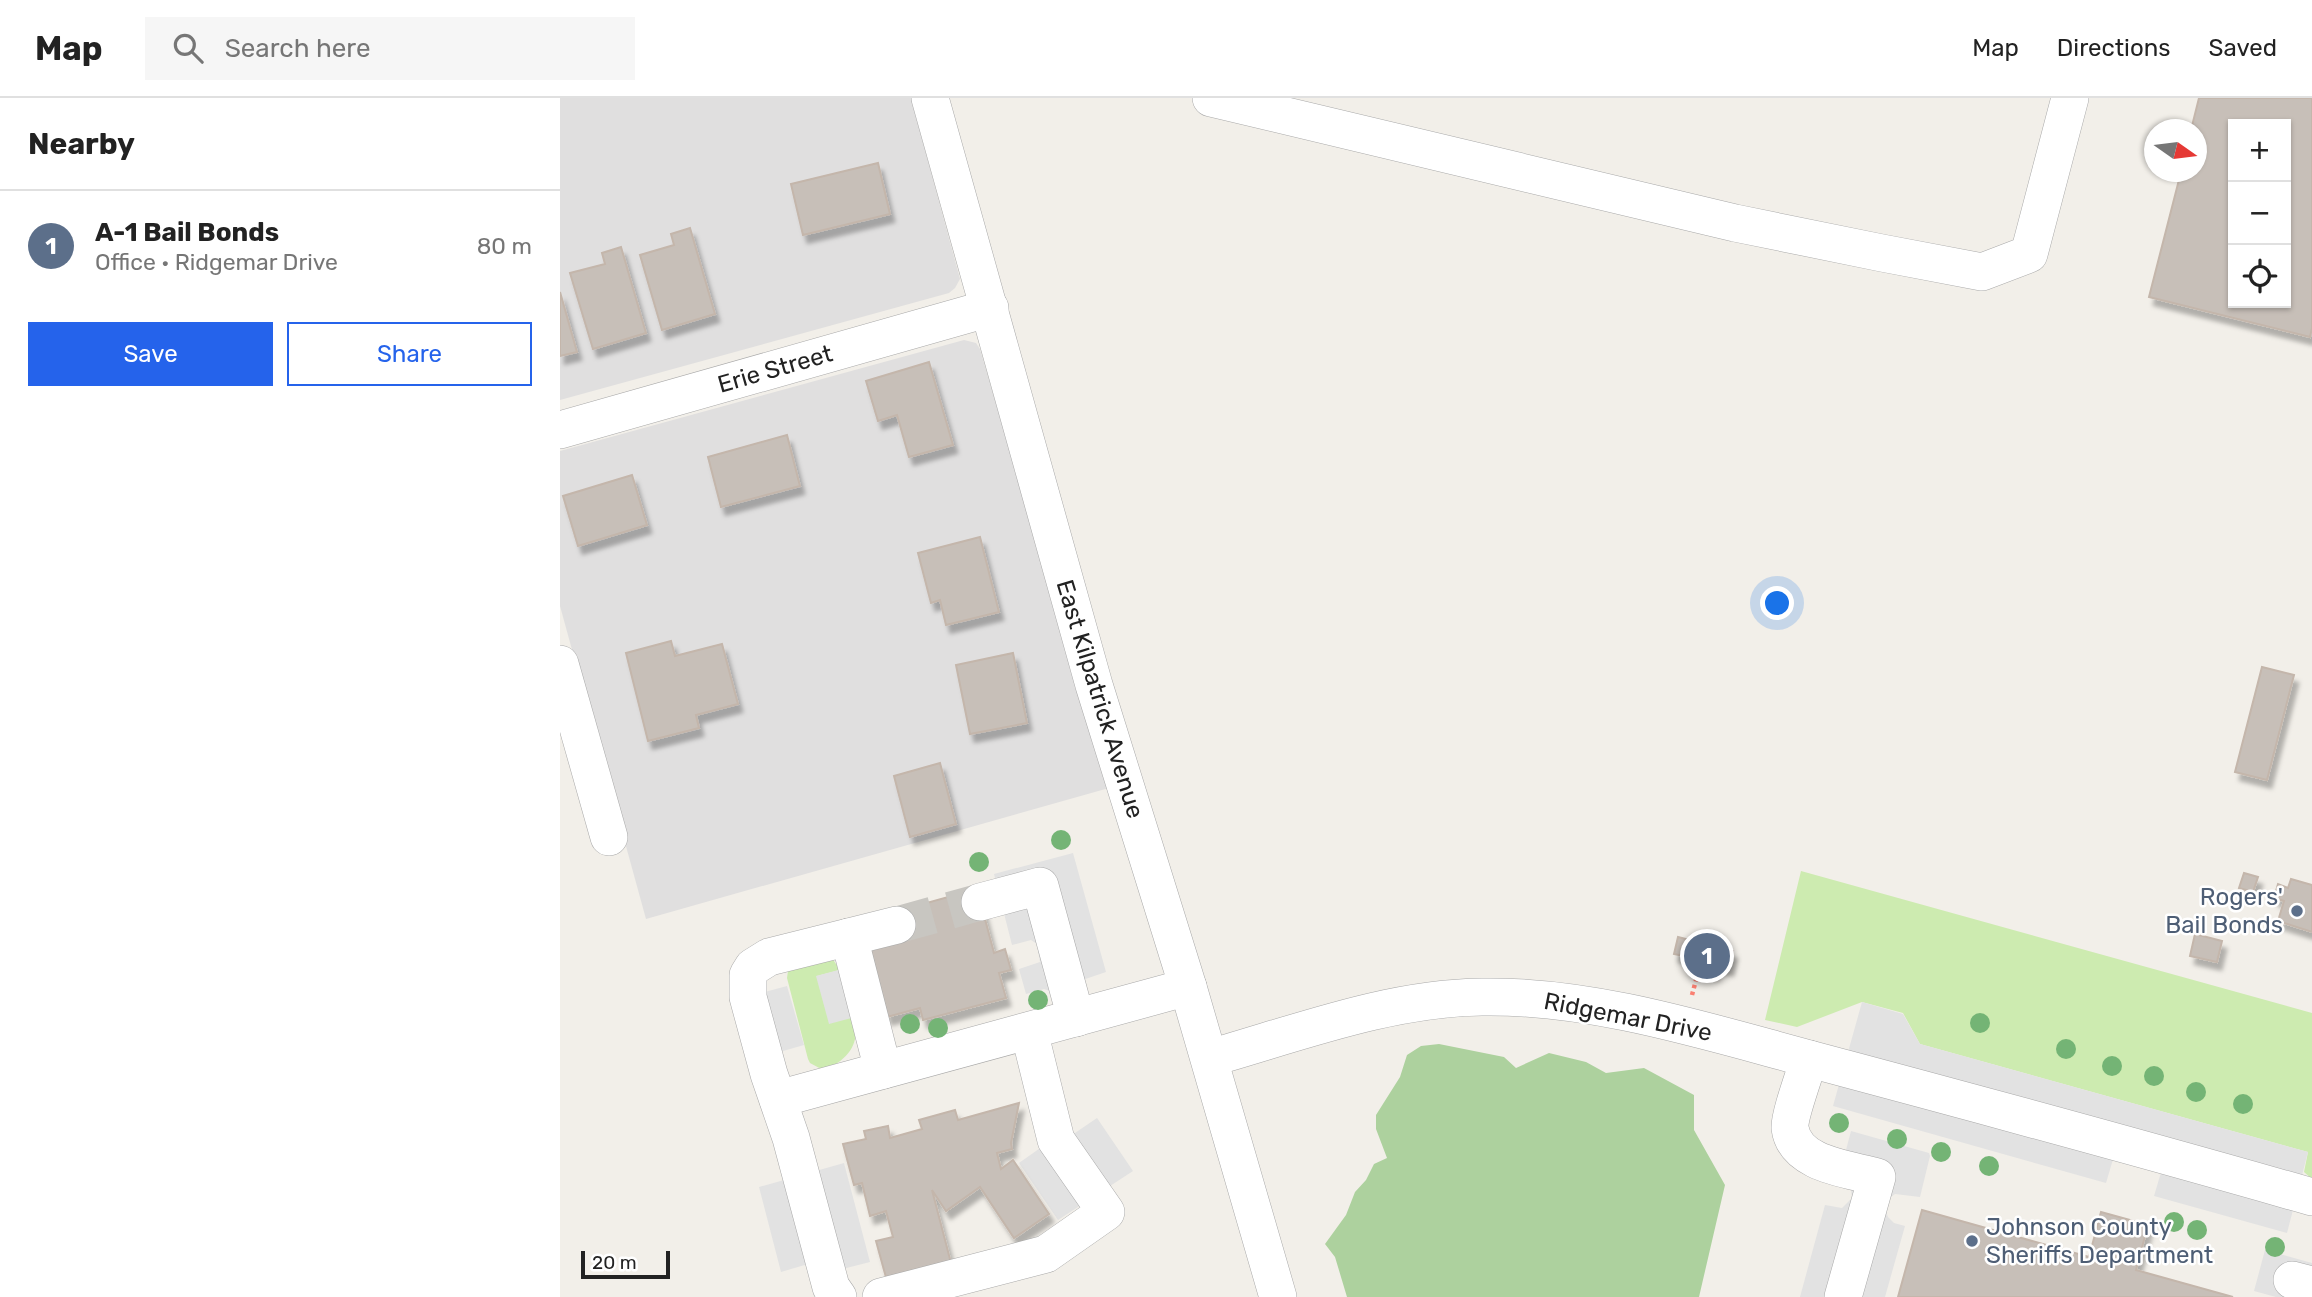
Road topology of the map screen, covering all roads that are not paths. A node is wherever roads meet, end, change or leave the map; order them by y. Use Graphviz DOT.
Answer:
graph roads {
  1 [pos="930,98"];
  2 [pos="1211,98"];
  3 [pos="2070,98"];
  4 [pos="990,308"];
  5 [pos="560,430"];
  6 [pos="560,664"];
  7 [pos="609,836"];
  8 [pos="980,902"];
  9 [pos="897,925"];
  10 [pos="849,937"];
  11 [pos="1188,987"];
  12 [pos="1076,1018"];
  13 [pos="1029,1031"];
  14 [pos="1210,1058"];
  15 [pos="1809,1059"];
  16 [pos="883,1070"];
  17 [pos="778,1099"];
  18 [pos="2312,1197"];
  19 [pos="838,1297"];
  20 [pos="881,1297"];
  21 [pos="1278,1297"];
  22 [pos="1843,1297"];
  1 -- 4 [label="street, East Kilpatrick Avenue"];
  2 -- 3 [label="street"];
  4 -- 5 [label="street, Erie Street"];
  4 -- 11 [label="street, East Kilpatrick Avenue"];
  6 -- 7 [label="street"];
  8 -- 12 [label="street"];
  9 -- 10 [label="street"];
  10 -- 16 [label="street"];
  10 -- 17 [label="street"];
  11 -- 12 [label="street"];
  11 -- 14 [label="street, East Kilpatrick Avenue"];
  12 -- 13 [label="street"];
  13 -- 16 [label="street"];
  13 -- 20 [label="street"];
  14 -- 15 [label="street, Ridgemar Drive"];
  14 -- 21 [label="street, East Kilpatrick Avenue"];
  15 -- 18 [label="street, Ridgemar Drive"];
  15 -- 22 [label="street"];
  16 -- 17 [label="street"];
  17 -- 19 [label="street"];
}
